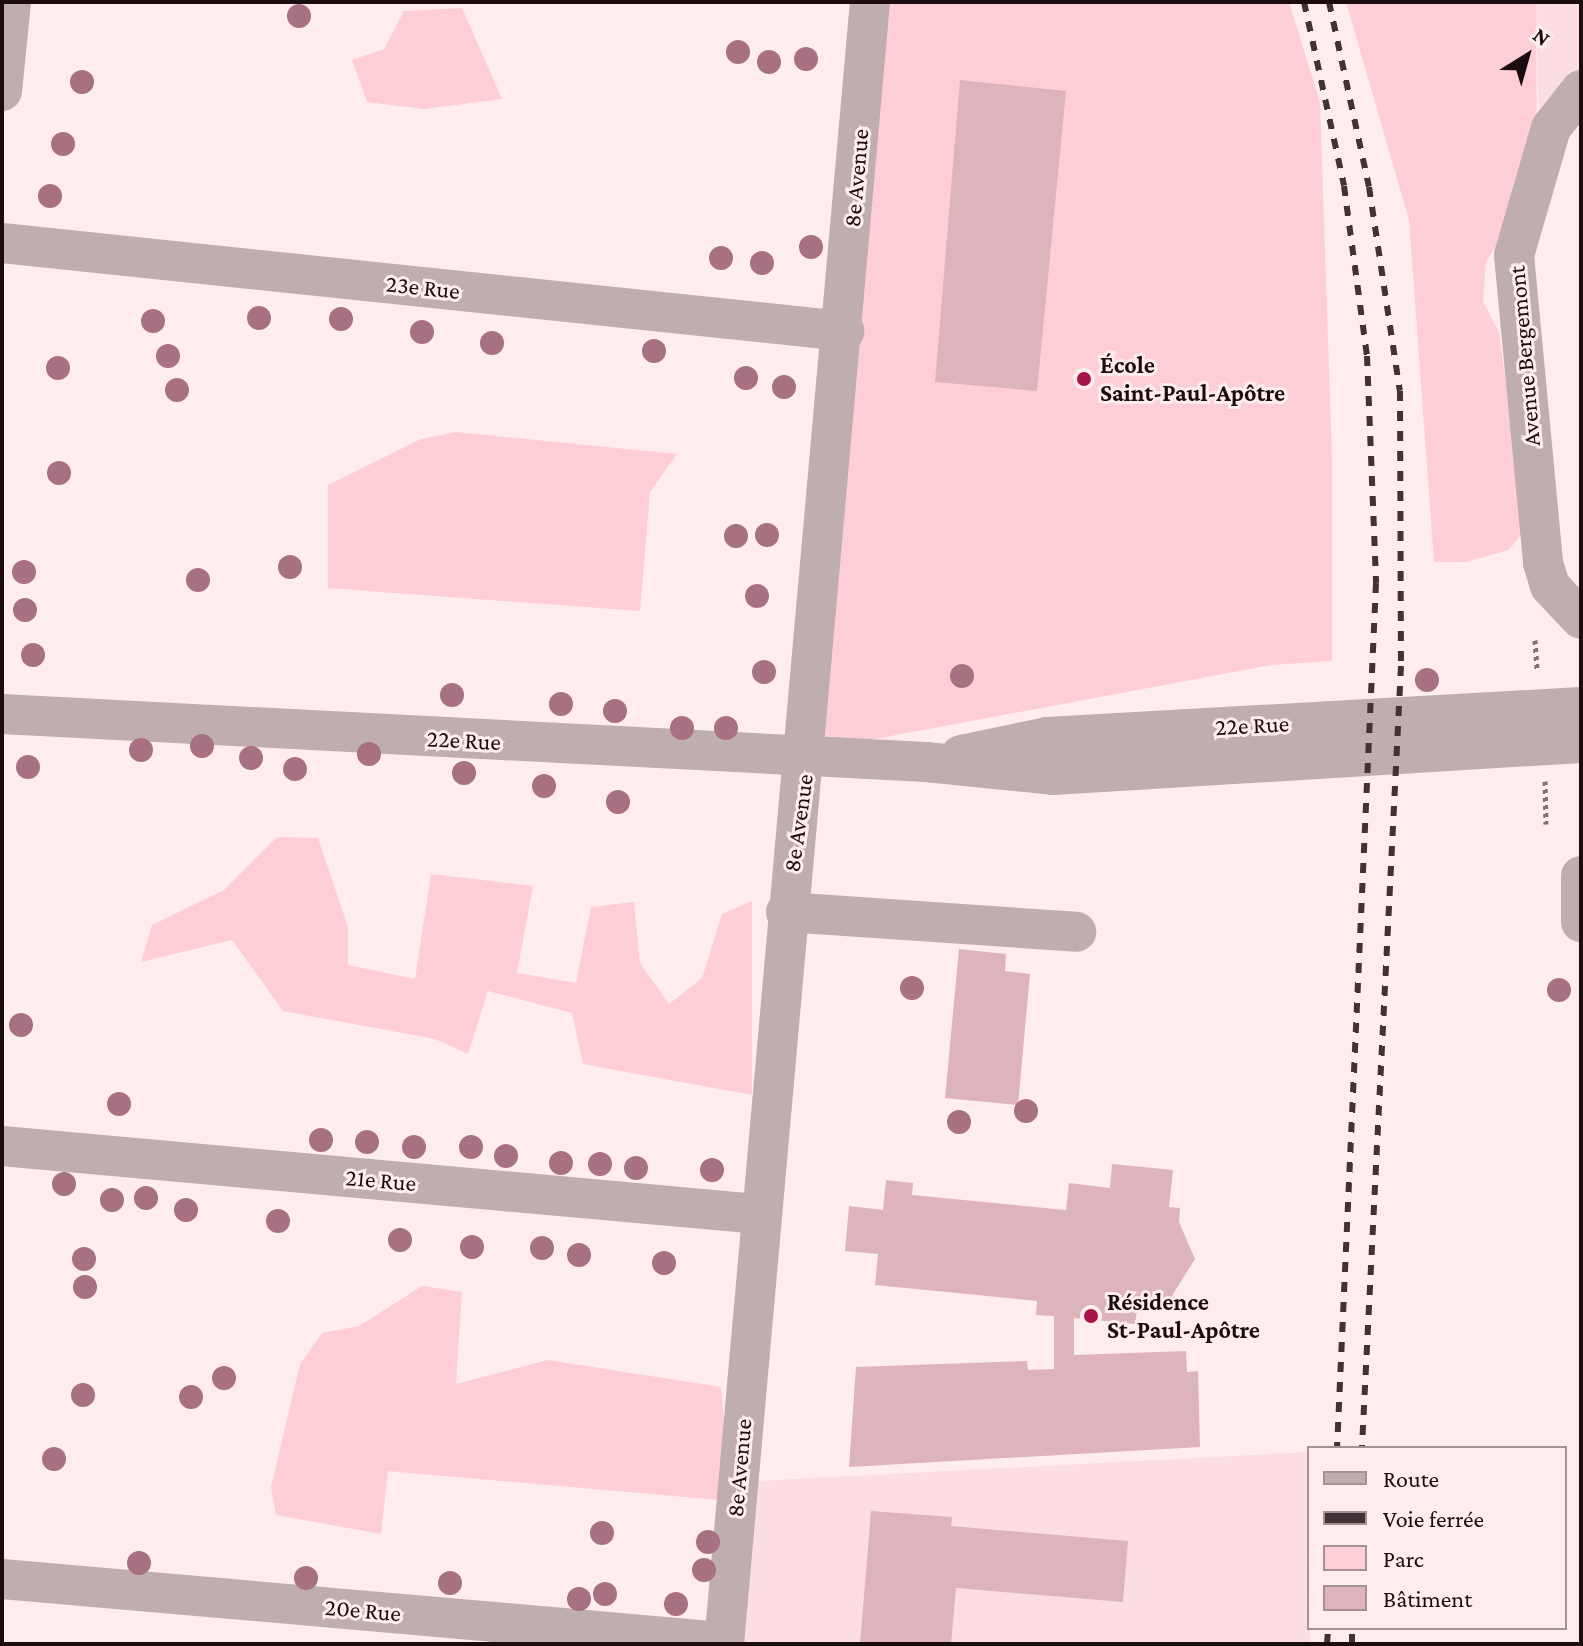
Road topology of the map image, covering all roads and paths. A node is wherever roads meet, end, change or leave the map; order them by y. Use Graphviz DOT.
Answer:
graph roads {
  1 [pos="11,2"];
  2 [pos="870,2"];
  3 [pos="2,91"];
  4 [pos="1579,92"];
  5 [pos="2,243"];
  6 [pos="844,331"];
  7 [pos="1581,619"];
  8 [pos="1581,707"];
  9 [pos="2,714"];
  10 [pos="1581,743"];
  11 [pos="807,760"];
  12 [pos="926,762"];
  13 [pos="1581,876"];
  14 [pos="786,912"];
  15 [pos="1581,922"];
  16 [pos="1076,932"];
  17 [pos="2,1146"];
  18 [pos="760,1214"];
  19 [pos="2,1579"];
  20 [pos="724,1643"];
  1 -- 3 [label="street"];
  2 -- 6 [label="street, 8e Avenue"];
  4 -- 7 [label="street, Avenue Bergemont"];
  5 -- 6 [label="street, 23e Rue"];
  6 -- 11 [label="street, 8e Avenue"];
  8 -- 12 [label="street, 22e Rue"];
  9 -- 11 [label="street, 22e Rue"];
  10 -- 12 [label="street, 22e Rue"];
  11 -- 12 [label="street, 22e Rue"];
  11 -- 14 [label="street, 8e Avenue"];
  13 -- 15 [label="street"];
  14 -- 16 [label="street"];
  14 -- 18 [label="street, 8e Avenue"];
  17 -- 18 [label="street, 21e Rue"];
  18 -- 20 [label="street, 8e Avenue"];
  19 -- 20 [label="street, 20e Rue"];
}
